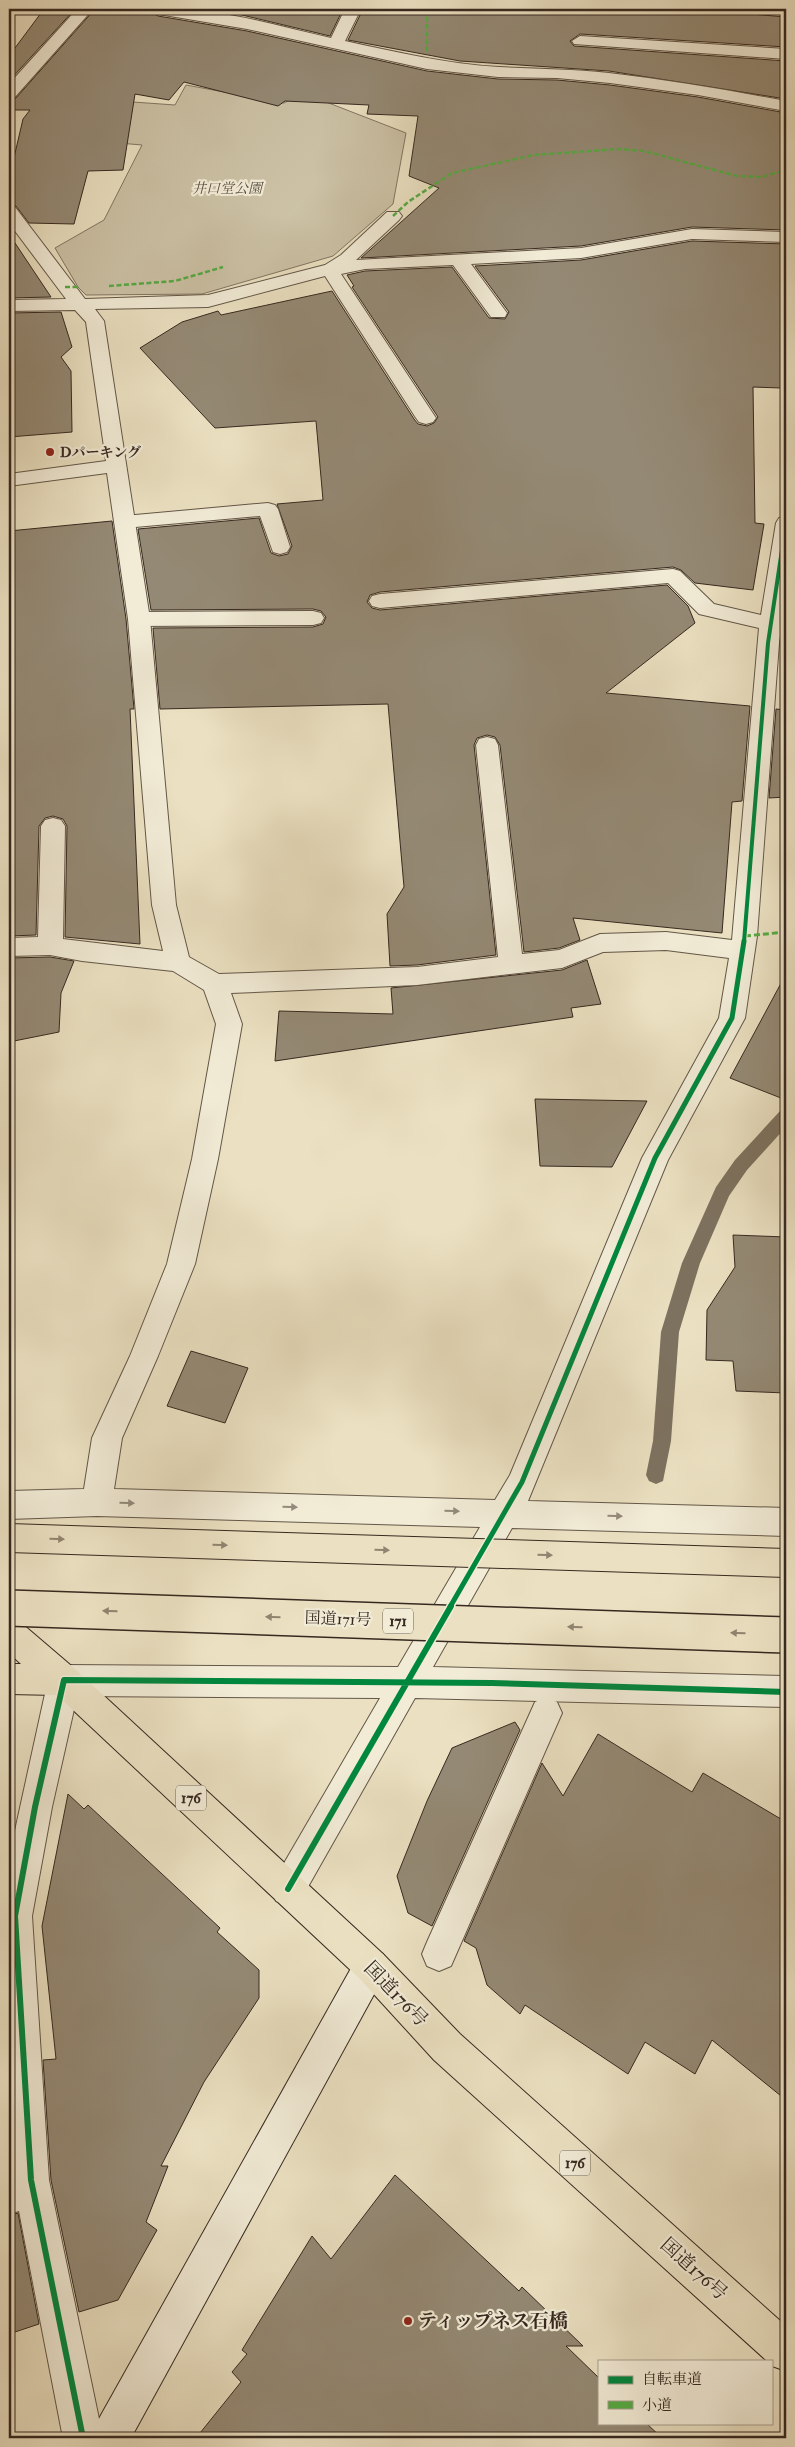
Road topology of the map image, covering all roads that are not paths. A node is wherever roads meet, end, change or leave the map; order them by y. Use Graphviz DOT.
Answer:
graph roads {
  1 [pos="85,9"];
  2 [pos="159,9"];
  3 [pos="353,9"];
  4 [pos="580,41"];
  5 [pos="335,45"];
  6 [pos="786,54"];
  7 [pos="9,94"];
  8 [pos="786,106"];
  9 [pos="9,211"];
  10 [pos="393,216"];
  11 [pos="786,237"];
  12 [pos="459,261"];
  13 [pos="332,269"];
  14 [pos="81,305"];
  15 [pos="9,306"];
  16 [pos="498,313"];
  17 [pos="426,418"];
  18 [pos="116,466"];
  19 [pos="9,480"];
  20 [pos="124,522"];
  21 [pos="786,523"];
  22 [pos="280,547"];
  23 [pos="380,601"];
  24 [pos="313,618"];
  25 [pos="139,619"];
  26 [pos="774,638"];
  27 [pos="486,745"];
  28 [pos="53,826"];
  29 [pos="50,946"];
  30 [pos="9,947"];
  31 [pos="742,950"];
  32 [pos="178,962"];
  33 [pos="511,965"];
  34 [pos="215,984"];
  35 [pos="66,1502"];
  36 [pos="96,1502"];
  37 [pos="9,1504"];
  38 [pos="504,1512"];
  39 [pos="786,1522"];
  40 [pos="9,1537"];
  41 [pos="786,1563"];
  42 [pos="9,1608"];
  43 [pos="9,1633"];
  44 [pos="786,1635"];
  45 [pos="9,1679"];
  46 [pos="64,1680"];
  47 [pos="406,1682"];
  48 [pos="786,1692"];
  49 [pos="546,1713"];
  50 [pos="288,1889"];
  51 [pos="439,1954"];
  52 [pos="371,1966"];
  53 [pos="20,2188"];
  54 [pos="786,2352"];
  55 [pos="83,2438"];
  56 [pos="110,2438"];
  1 -- 7 [label="street"];
  2 -- 5 [label="street"];
  3 -- 5 [label="street"];
  4 -- 6 [label="street"];
  5 -- 8 [label="street"];
  9 -- 14 [label="street"];
  10 -- 13 [label="street"];
  11 -- 12 [label="street"];
  12 -- 13 [label="street"];
  12 -- 16 [label="street"];
  13 -- 14 [label="street"];
  13 -- 17 [label="street"];
  14 -- 15 [label="street"];
  14 -- 18 [label="street"];
  18 -- 19 [label="street"];
  18 -- 20 [label="street"];
  20 -- 22 [label="street"];
  20 -- 25 [label="street"];
  21 -- 26 [label="street"];
  23 -- 26 [label="street"];
  24 -- 25 [label="street"];
  25 -- 32 [label="street"];
  26 -- 31 [label="street"];
  27 -- 33 [label="street"];
  28 -- 29 [label="street"];
  29 -- 30 [label="street"];
  29 -- 32 [label="street"];
  31 -- 33 [label="street"];
  31 -- 38 [label="street"];
  32 -- 34 [label="street"];
  33 -- 34 [label="street"];
  34 -- 36 [label="street"];
  35 -- 36 [label="street"];
  35 -- 37 [label="street"];
  35 -- 40 [label="street"];
  36 -- 38 [label="street, one-way"];
  38 -- 39 [label="street, one-way"];
  38 -- 47 [label="street"];
  40 -- 41 [label="highway, one-way, bridge"];
  44 -- 42 [label="highway, 国道171号 / 171, one-way, bridge"];
  43 -- 46 [label="highway, 国道176号 / 176"];
  45 -- 46 [label="highway"];
  46 -- 47 [label="street"];
  46 -- 50 [label="highway, 国道176号 / 176"];
  46 -- 53 [label="street"];
  47 -- 48 [label="street"];
  47 -- 50 [label="street"];
  49 -- 51 [label="street"];
  50 -- 52 [label="highway, 国道176号 / 176"];
  52 -- 54 [label="highway, 国道176号 / 176"];
  52 -- 56 [label="street"];
  53 -- 55 [label="street"];
}
